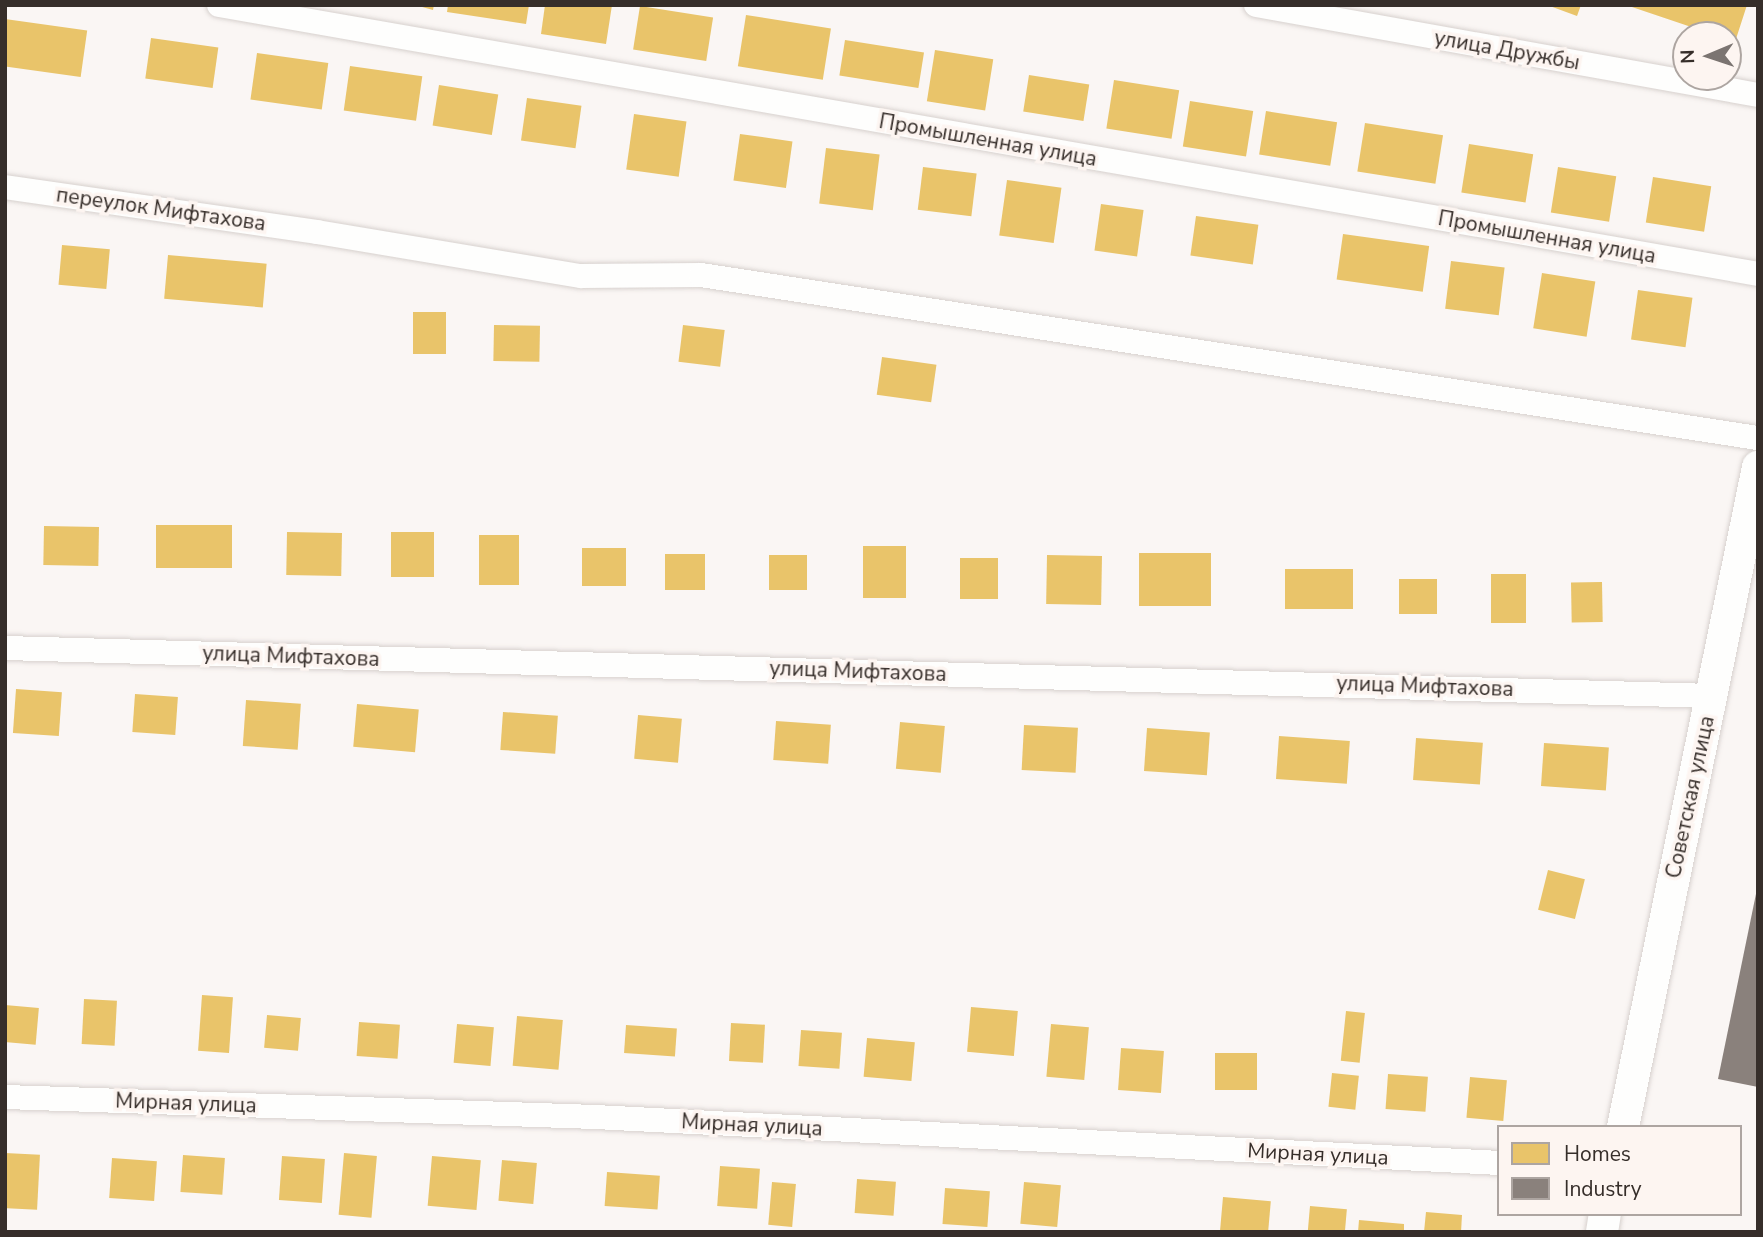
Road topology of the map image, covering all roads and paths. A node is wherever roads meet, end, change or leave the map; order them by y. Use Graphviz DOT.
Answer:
graph roads {
  1 [pos="219,5"];
  2 [pos="1256,5"];
  3 [pos="1758,95"];
  4 [pos="5,187"];
  5 [pos="1758,274"];
  6 [pos="1758,438"];
  7 [pos="1758,467"];
  8 [pos="5,648"];
  9 [pos="1711,696"];
  10 [pos="5,1097"];
  11 [pos="1623,1125"];
  12 [pos="1497,1163"];
  1 -- 5 [label="street, Промышленная улица"];
  2 -- 3 [label="street, улица Дружбы"];
  4 -- 6 [label="street, переулок Мифтахова"];
  7 -- 9 [label="main road, Советская улица"];
  8 -- 9 [label="street, улица Мифтахова"];
  9 -- 11 [label="main road, Советская улица"];
  10 -- 12 [label="street, Мирная улица"];
}
